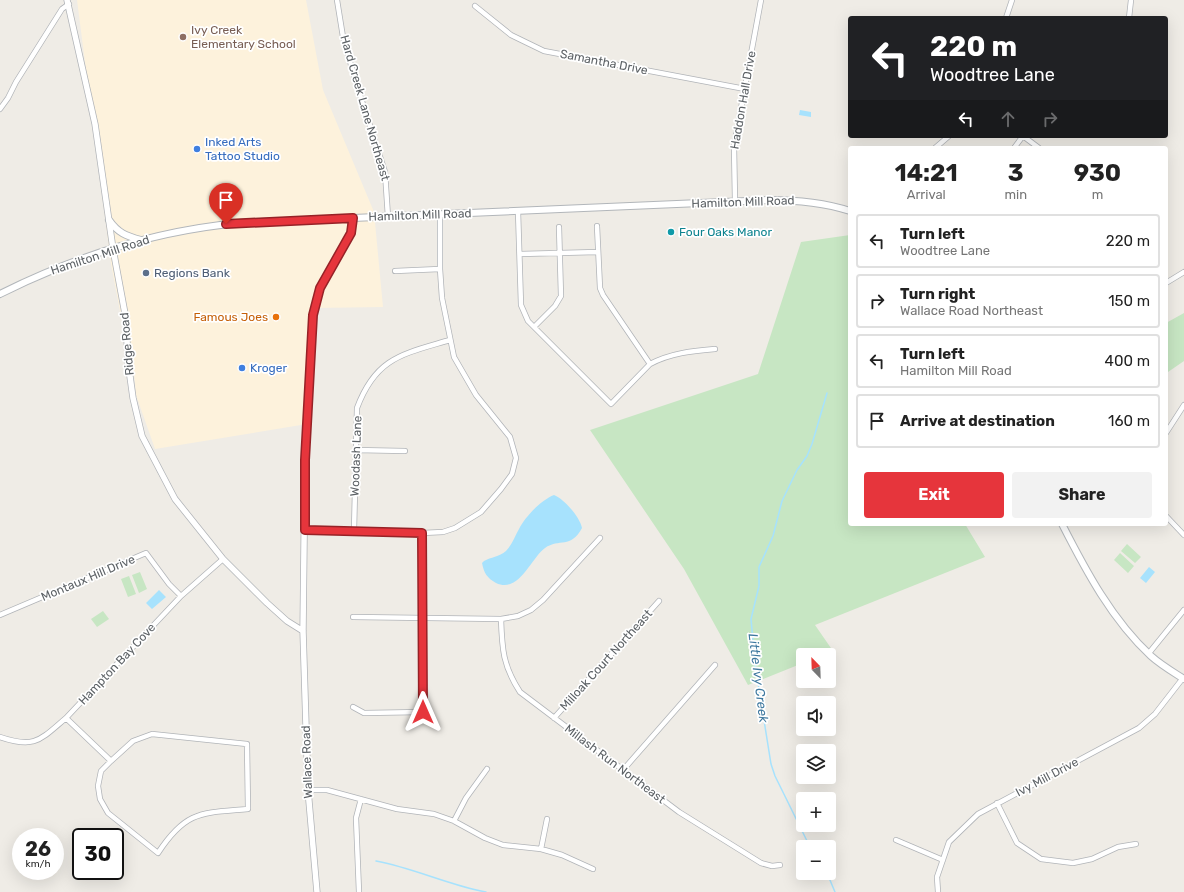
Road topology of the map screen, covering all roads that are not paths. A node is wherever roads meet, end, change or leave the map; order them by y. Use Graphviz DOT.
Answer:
graph roads {
  1 [pos="337,0"];
  2 [pos="761,0"];
  3 [pos="1012,0"];
  4 [pos="1131,0"];
  5 [pos="68,2"];
  6 [pos="475,6"];
  7 [pos="1007,16"];
  8 [pos="1129,16"];
  9 [pos="745,89"];
  10 [pos="0,109"];
  11 [pos="947,138"];
  12 [pos="1026,138"];
  13 [pos="937,146"];
  14 [pos="1036,146"];
  15 [pos="735,202"];
  16 [pos="848,210"];
  17 [pos="518,211"];
  18 [pos="440,214"];
  19 [pos="388,217"];
  20 [pos="353,218"];
  21 [pos="109,220"];
  22 [pos="598,226"];
  23 [pos="559,227"];
  24 [pos="143,240"];
  25 [pos="113,249"];
  26 [pos="598,252"];
  27 [pos="560,253"];
  28 [pos="520,254"];
  29 [pos="440,269"];
  30 [pos="395,271"];
  31 [pos="1184,272"];
  32 [pos="1168,282"];
  33 [pos="0,294"];
  34 [pos="534,327"];
  35 [pos="450,340"];
  36 [pos="715,349"];
  37 [pos="650,364"];
  38 [pos="1184,404"];
  39 [pos="1168,430"];
  40 [pos="355,450"];
  41 [pos="405,452"];
  42 [pos="1168,518"];
  43 [pos="1063,526"];
  44 [pos="305,530"];
  45 [pos="354,531"];
  46 [pos="422,533"];
  47 [pos="1184,535"];
  48 [pos="600,538"];
  49 [pos="223,559"];
  50 [pos="181,596"];
  51 [pos="659,601"];
  52 [pos="1184,610"];
  53 [pos="0,615"];
  54 [pos="353,617"];
  55 [pos="423,617"];
  56 [pos="501,619"];
  57 [pos="303,631"];
  58 [pos="1149,654"];
  59 [pos="715,665"];
  60 [pos="1184,679"];
  61 [pos="353,707"];
  62 [pos="66,718"];
  63 [pos="554,718"];
  64 [pos="0,737"];
  65 [pos="111,761"];
  66 [pos="487,769"];
  67 [pos="623,770"];
  68 [pos="308,790"];
  69 [pos="361,799"];
  70 [pos="997,803"];
  71 [pos="547,819"];
  72 [pos="454,821"];
  73 [pos="896,840"];
  74 [pos="1136,844"];
  75 [pos="541,849"];
  76 [pos="943,860"];
  77 [pos="780,865"];
  78 [pos="593,869"];
  79 [pos="317,892"];
  80 [pos="359,892"];
  81 [pos="938,892"];
  1 -- 19 [label="street, Hard Creek Lane Northeast"];
  2 -- 9 [label="street, Haddon Hall Drive"];
  3 -- 7 [label="street"];
  4 -- 8 [label="street"];
  5 -- 10 [label="street"];
  5 -- 21 [label="street, Ridge Road"];
  6 -- 9 [label="street, Samantha Drive"];
  9 -- 15 [label="street, Haddon Hall Drive"];
  11 -- 13 [label="street"];
  12 -- 14 [label="street"];
  15 -- 16 [label="main road, Hamilton Mill Road"];
  15 -- 17 [label="main road, Hamilton Mill Road"];
  17 -- 18 [label="main road, Hamilton Mill Road"];
  17 -- 28 [label="street"];
  18 -- 19 [label="main road, Hamilton Mill Road"];
  18 -- 29 [label="street"];
  19 -- 20 [label="main road, Hamilton Mill Road"];
  20 -- 24 [label="main road, Hamilton Mill Road"];
  20 -- 44 [label="street, Wallace Road"];
  21 -- 24 [label="main road"];
  21 -- 25 [label="street, Ridge Road"];
  22 -- 26 [label="street"];
  23 -- 27 [label="street"];
  24 -- 25 [label="main road, Hamilton Mill Road"];
  25 -- 33 [label="main road, Hamilton Mill Road"];
  25 -- 49 [label="street, Ridge Road"];
  26 -- 27 [label="street"];
  26 -- 37 [label="street"];
  27 -- 28 [label="street"];
  27 -- 34 [label="street"];
  28 -- 34 [label="street"];
  29 -- 30 [label="street"];
  29 -- 35 [label="street"];
  31 -- 32 [label="street"];
  34 -- 37 [label="street"];
  35 -- 40 [label="street, Woodash Lane"];
  35 -- 46 [label="street"];
  36 -- 37 [label="street"];
  38 -- 39 [label="street"];
  40 -- 41 [label="street"];
  40 -- 45 [label="street, Woodash Lane"];
  42 -- 47 [label="street"];
  43 -- 58 [label="main road"];
  44 -- 45 [label="street"];
  44 -- 57 [label="street, Wallace Road"];
  45 -- 46 [label="street"];
  46 -- 55 [label="street"];
  48 -- 56 [label="street"];
  49 -- 50 [label="street, Hampton Bay Cove"];
  49 -- 57 [label="street, Ridge Road"];
  50 -- 53 [label="street, Montaux Hill Drive"];
  50 -- 62 [label="street, Hampton Bay Cove"];
  51 -- 63 [label="street, Milloak Court Northeast"];
  52 -- 58 [label="street"];
  54 -- 55 [label="street"];
  55 -- 56 [label="street"];
  55 -- 61 [label="street"];
  56 -- 63 [label="street, Millash Run Northeast"];
  57 -- 68 [label="street, Wallace Road"];
  58 -- 60 [label="main road"];
  59 -- 67 [label="street"];
  60 -- 70 [label="street, Ivy Mill Drive"];
  62 -- 64 [label="street, Hampton Bay Cove"];
  62 -- 65 [label="street"];
  63 -- 67 [label="street, Millash Run Northeast"];
  65 -- 65 [label="street"];
  66 -- 72 [label="street"];
  67 -- 77 [label="street, Millash Run Northeast"];
  68 -- 69 [label="street"];
  68 -- 79 [label="street, Wallace Road"];
  69 -- 72 [label="street"];
  69 -- 80 [label="street"];
  70 -- 74 [label="street"];
  70 -- 76 [label="street, Ivy Mill Drive"];
  71 -- 75 [label="street"];
  72 -- 75 [label="street"];
  73 -- 76 [label="street"];
  75 -- 78 [label="street"];
  76 -- 81 [label="street, Ivy Mill Drive"];
}
